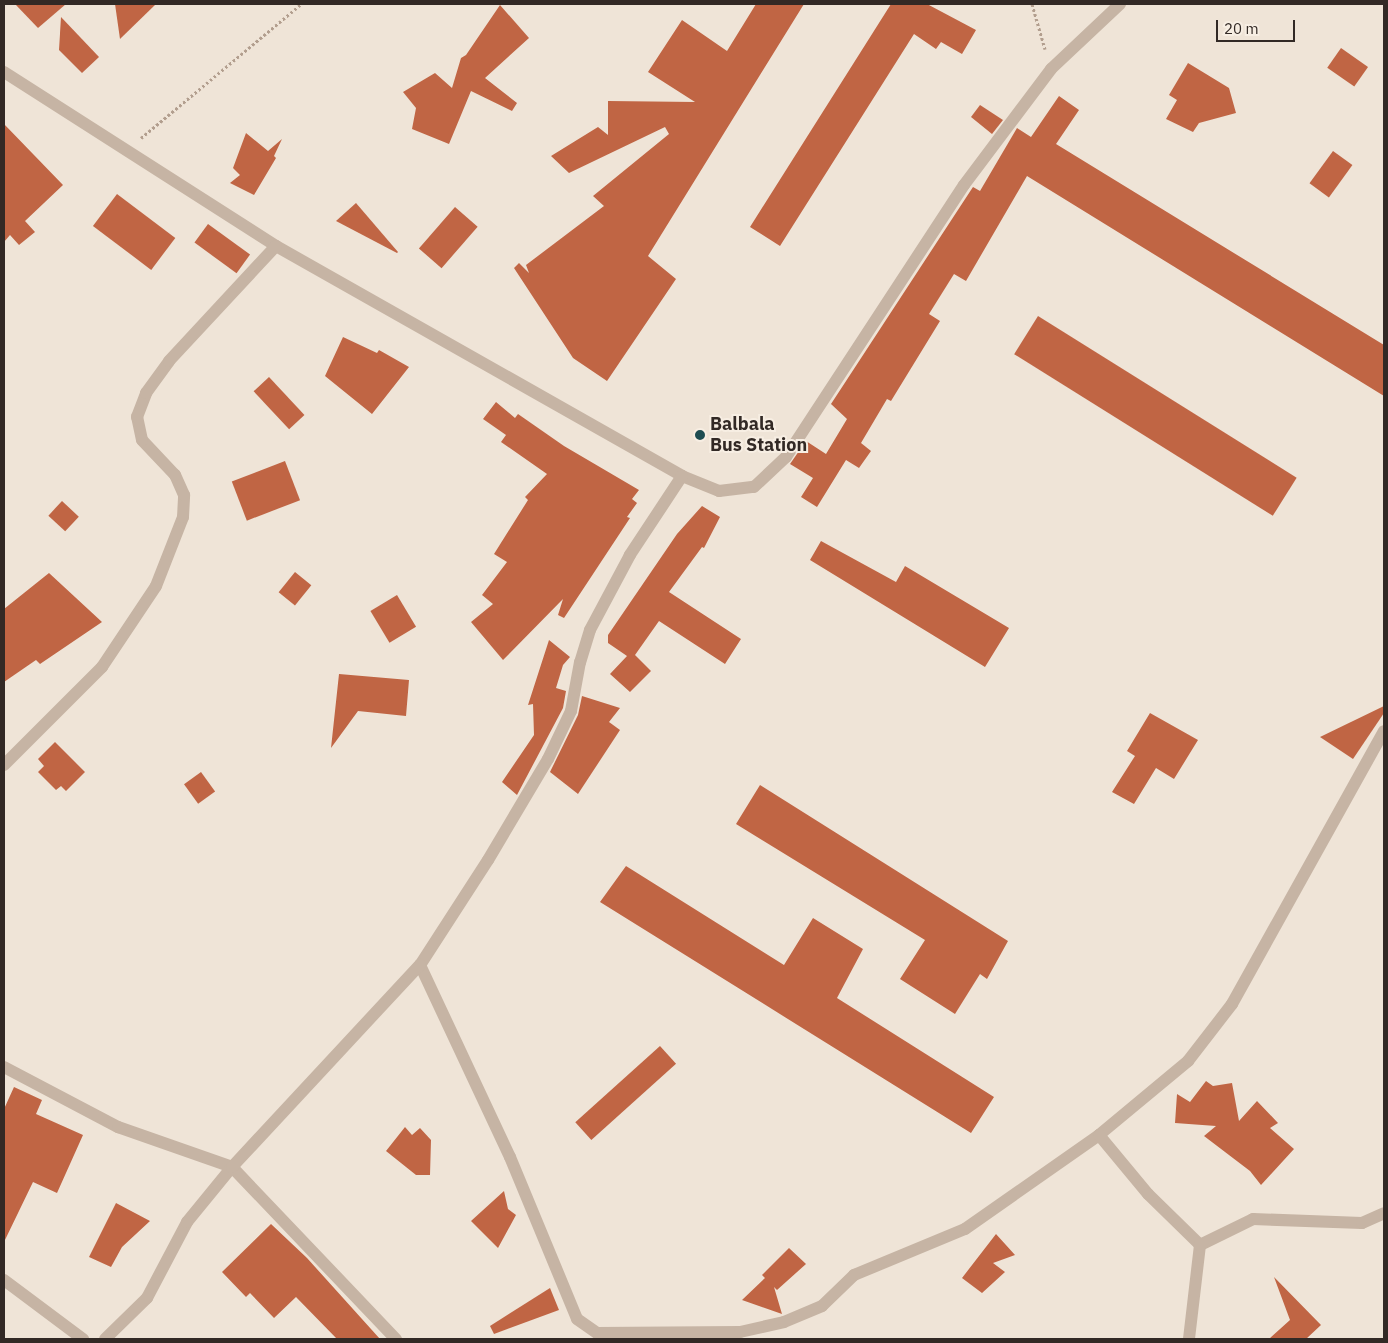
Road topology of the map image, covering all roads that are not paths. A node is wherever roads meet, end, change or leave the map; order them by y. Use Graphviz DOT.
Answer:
graph roads {
  1 [pos="1120,4"];
  2 [pos="4,72"];
  3 [pos="276,246"];
  4 [pos="682,476"];
  5 [pos="1384,731"];
  6 [pos="4,765"];
  7 [pos="420,965"];
  8 [pos="4,1066"];
  9 [pos="1099,1135"];
  10 [pos="232,1167"];
  11 [pos="1384,1213"];
  12 [pos="1200,1244"];
  13 [pos="4,1280"];
  14 [pos="595,1336"];
  15 [pos="83,1339"];
  16 [pos="105,1339"];
  17 [pos="396,1339"];
  18 [pos="1189,1339"];
  1 -- 4 [label="street"];
  2 -- 3 [label="street"];
  3 -- 4 [label="street"];
  3 -- 6 [label="street"];
  4 -- 7 [label="street"];
  5 -- 9 [label="street"];
  7 -- 10 [label="street"];
  7 -- 14 [label="street"];
  8 -- 10 [label="street"];
  9 -- 12 [label="street"];
  9 -- 14 [label="street"];
  10 -- 16 [label="street"];
  10 -- 17 [label="street"];
  11 -- 12 [label="street"];
  12 -- 18 [label="street"];
  13 -- 15 [label="street"];
}
